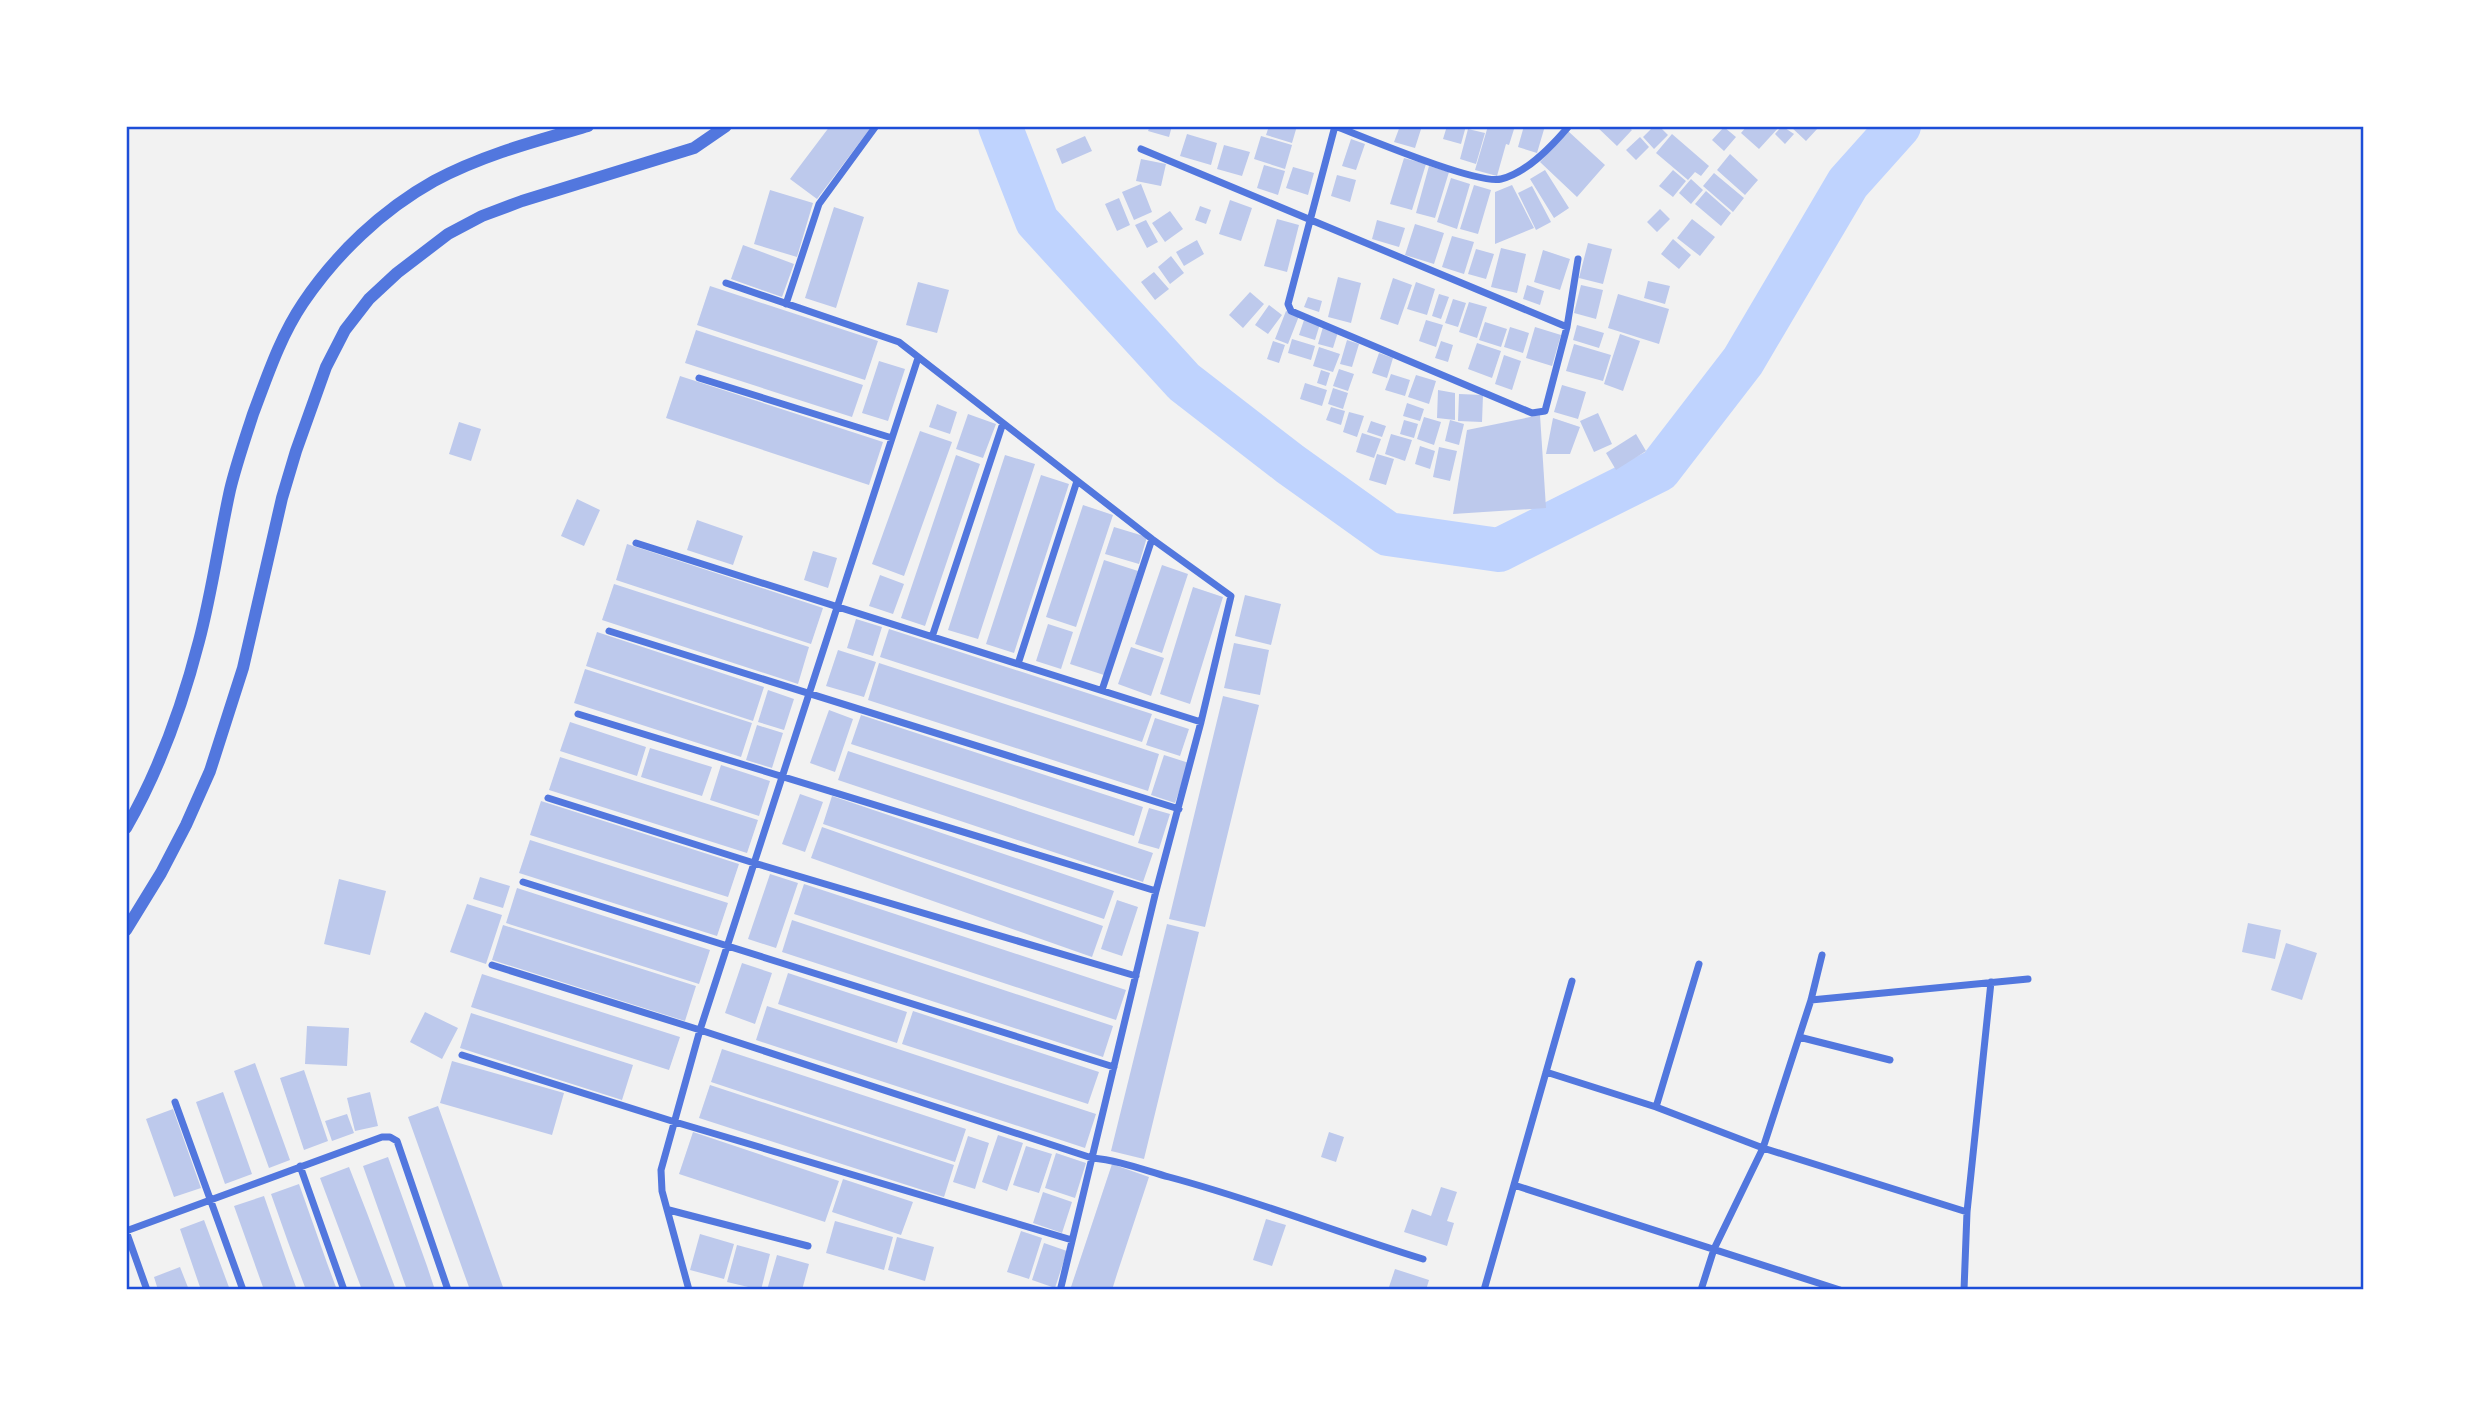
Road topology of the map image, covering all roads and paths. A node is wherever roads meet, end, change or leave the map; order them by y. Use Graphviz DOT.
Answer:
graph roads {
  1 [pos="588,126"];
  2 [pos="726,126"];
  3 [pos="876,126"];
  4 [pos="1335,126"];
  5 [pos="1569,126"];
  6 [pos="1141,149"];
  7 [pos="1310,220"];
  8 [pos="1578,259"];
  9 [pos="726,283"];
  10 [pos="786,303"];
  11 [pos="1567,327"];
  12 [pos="918,358"];
  13 [pos="699,379"];
  14 [pos="1003,423"];
  15 [pos="892,438"];
  16 [pos="1077,481"];
  17 [pos="1152,539"];
  18 [pos="636,543"];
  19 [pos="837,607"];
  20 [pos="610,631"];
  21 [pos="932,637"];
  22 [pos="1018,664"];
  23 [pos="1102,691"];
  24 [pos="809,695"];
  25 [pos="579,714"];
  26 [pos="1201,722"];
  27 [pos="782,778"];
  28 [pos="548,798"];
  29 [pos="1179,809"];
  30 [pos="126,828"];
  31 [pos="754,863"];
  32 [pos="523,882"];
  33 [pos="1156,891"];
  34 [pos="126,930"];
  35 [pos="727,946"];
  36 [pos="1822,955"];
  37 [pos="1699,964"];
  38 [pos="492,965"];
  39 [pos="1136,976"];
  40 [pos="2028,979"];
  41 [pos="1572,981"];
  42 [pos="1991,982"];
  43 [pos="1811,1000"];
  44 [pos="700,1030"];
  45 [pos="1799,1038"];
  46 [pos="462,1055"];
  47 [pos="1890,1060"];
  48 [pos="1114,1067"];
  49 [pos="1546,1072"];
  50 [pos="175,1102"];
  51 [pos="1656,1107"];
  52 [pos="675,1122"];
  53 [pos="1763,1148"];
  54 [pos="1092,1158"];
  55 [pos="300,1166"];
  56 [pos="1514,1185"];
  57 [pos="210,1199"];
  58 [pos="668,1210"];
  59 [pos="1967,1212"];
  60 [pos="126,1231"];
  61 [pos="1072,1240"];
  62 [pos="808,1246"];
  63 [pos="1714,1249"];
  64 [pos="1423,1259"];
  65 [pos="1061,1287"];
  66 [pos="147,1290"];
  67 [pos="243,1290"];
  68 [pos="344,1290"];
  69 [pos="448,1290"];
  70 [pos="688,1290"];
  71 [pos="1484,1290"];
  72 [pos="1701,1290"];
  73 [pos="1840,1290"];
  74 [pos="1964,1290"];
  1 -- 30 [label="street"];
  2 -- 34 [label="street"];
  3 -- 10 [label="street"];
  4 -- 5 [label="street"];
  4 -- 7 [label="street"];
  6 -- 7 [label="street"];
  7 -- 11 [label="street"];
  7 -- 11 [label="street"];
  8 -- 11 [label="street"];
  9 -- 10 [label="street"];
  10 -- 12 [label="street"];
  12 -- 14 [label="street"];
  12 -- 15 [label="street"];
  13 -- 15 [label="street"];
  14 -- 16 [label="street"];
  14 -- 21 [label="street"];
  15 -- 19 [label="street"];
  16 -- 17 [label="street"];
  16 -- 22 [label="street"];
  17 -- 23 [label="street"];
  17 -- 26 [label="street"];
  18 -- 19 [label="street"];
  19 -- 21 [label="street"];
  19 -- 24 [label="street"];
  20 -- 24 [label="street"];
  21 -- 22 [label="street"];
  22 -- 23 [label="street"];
  23 -- 26 [label="street"];
  24 -- 27 [label="street"];
  24 -- 29 [label="street"];
  25 -- 27 [label="street"];
  26 -- 29 [label="street"];
  27 -- 31 [label="street"];
  27 -- 33 [label="street"];
  28 -- 31 [label="street"];
  29 -- 33 [label="street"];
  31 -- 35 [label="street"];
  31 -- 39 [label="street"];
  32 -- 35 [label="street"];
  33 -- 39 [label="street"];
  35 -- 44 [label="street"];
  35 -- 48 [label="street"];
  36 -- 43 [label="street"];
  37 -- 51 [label="street"];
  38 -- 44 [label="street"];
  39 -- 48 [label="street"];
  40 -- 42 [label="street"];
  41 -- 49 [label="street"];
  42 -- 43 [label="street"];
  42 -- 59 [label="street"];
  43 -- 45 [label="street"];
  44 -- 52 [label="street"];
  44 -- 54 [label="street"];
  45 -- 47 [label="street"];
  45 -- 53 [label="street"];
  46 -- 52 [label="street"];
  48 -- 54 [label="street"];
  49 -- 51 [label="street"];
  49 -- 56 [label="street"];
  50 -- 57 [label="street"];
  51 -- 53 [label="street"];
  52 -- 58 [label="street"];
  52 -- 61 [label="street"];
  53 -- 59 [label="street"];
  53 -- 63 [label="street"];
  54 -- 61 [label="street"];
  54 -- 64 [label="street"];
  55 -- 57 [label="street"];
  55 -- 68 [label="street"];
  55 -- 69 [label="street"];
  56 -- 63 [label="street"];
  56 -- 71 [label="street"];
  57 -- 60 [label="street"];
  57 -- 67 [label="street"];
  58 -- 62 [label="street"];
  58 -- 70 [label="street"];
  59 -- 74 [label="street"];
  60 -- 66 [label="street"];
  61 -- 65 [label="street"];
  63 -- 72 [label="street"];
  63 -- 73 [label="street"];
}
